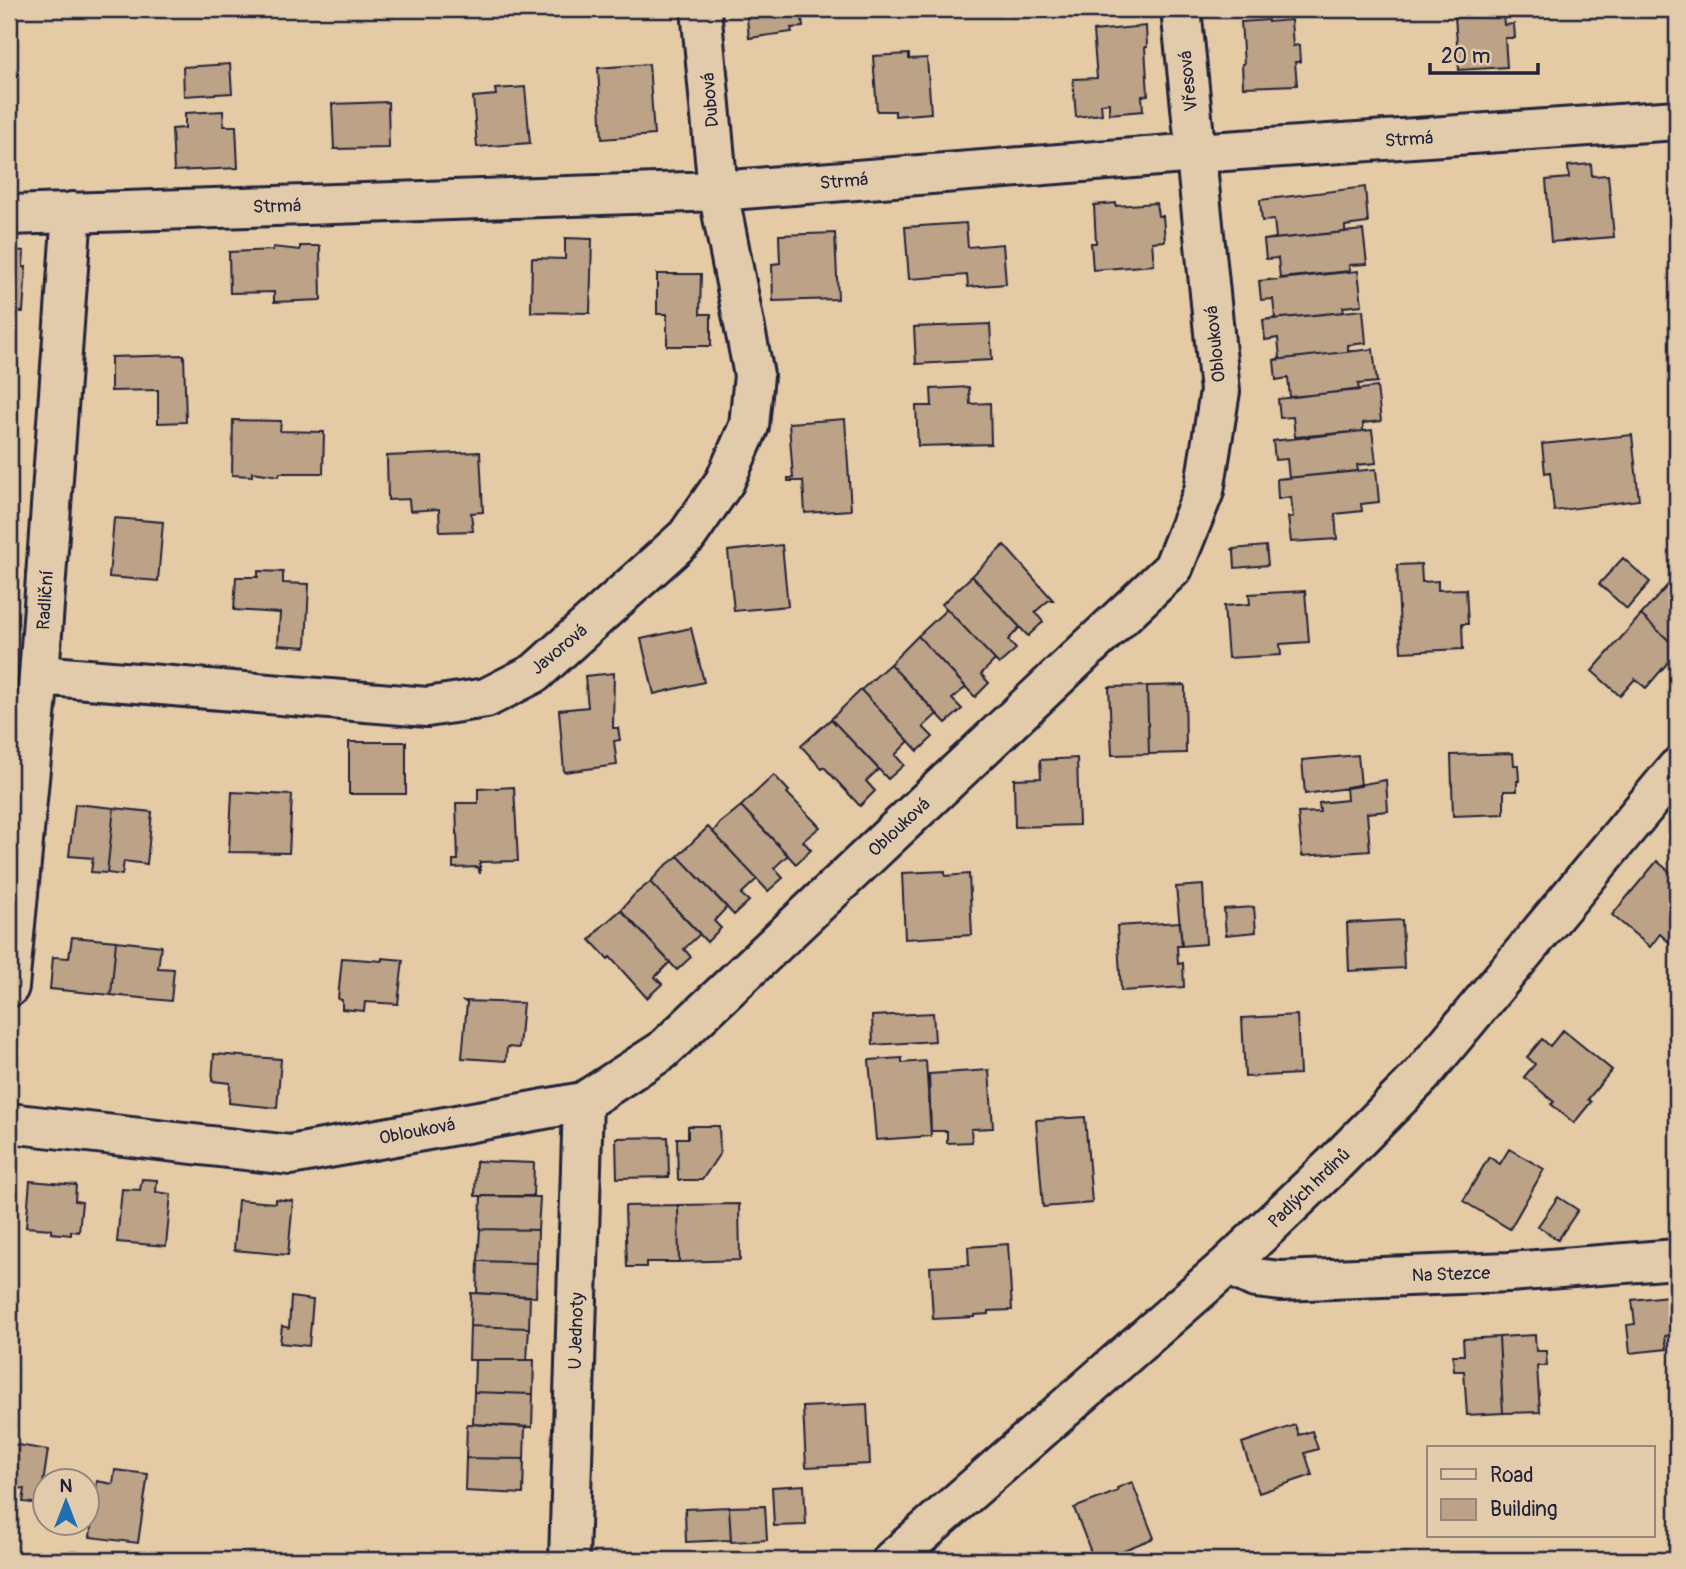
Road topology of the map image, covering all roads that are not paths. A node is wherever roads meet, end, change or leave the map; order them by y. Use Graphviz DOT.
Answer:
graph roads {
  1 [pos="701,9"];
  2 [pos="1181,9"];
  3 [pos="1677,120"];
  4 [pos="1196,153"];
  5 [pos="718,191"];
  6 [pos="72,212"];
  7 [pos="9,215"];
  8 [pos="39,675"];
  9 [pos="1677,768"];
  10 [pos="9,987"];
  11 [pos="583,1102"];
  12 [pos="9,1123"];
  13 [pos="1677,1259"];
  14 [pos="1228,1265"];
  15 [pos="569,1560"];
  16 [pos="892,1560"];
  1 -- 5 [label="street, Dubová"];
  2 -- 4 [label="street, Vřesová"];
  3 -- 4 [label="street, Strmá"];
  4 -- 5 [label="street, Strmá"];
  4 -- 11 [label="street, Oblouková"];
  5 -- 6 [label="street, Strmá"];
  5 -- 8 [label="street, Javorová"];
  6 -- 7 [label="street, Strmá"];
  6 -- 8 [label="street, Radliční"];
  8 -- 10 [label="street, Radliční"];
  9 -- 14 [label="street, Padlých hrdinů"];
  11 -- 12 [label="street, Oblouková"];
  11 -- 15 [label="street, U Jednoty"];
  13 -- 14 [label="street, Na Stezce"];
  14 -- 16 [label="street, Padlých hrdinů"];
}
